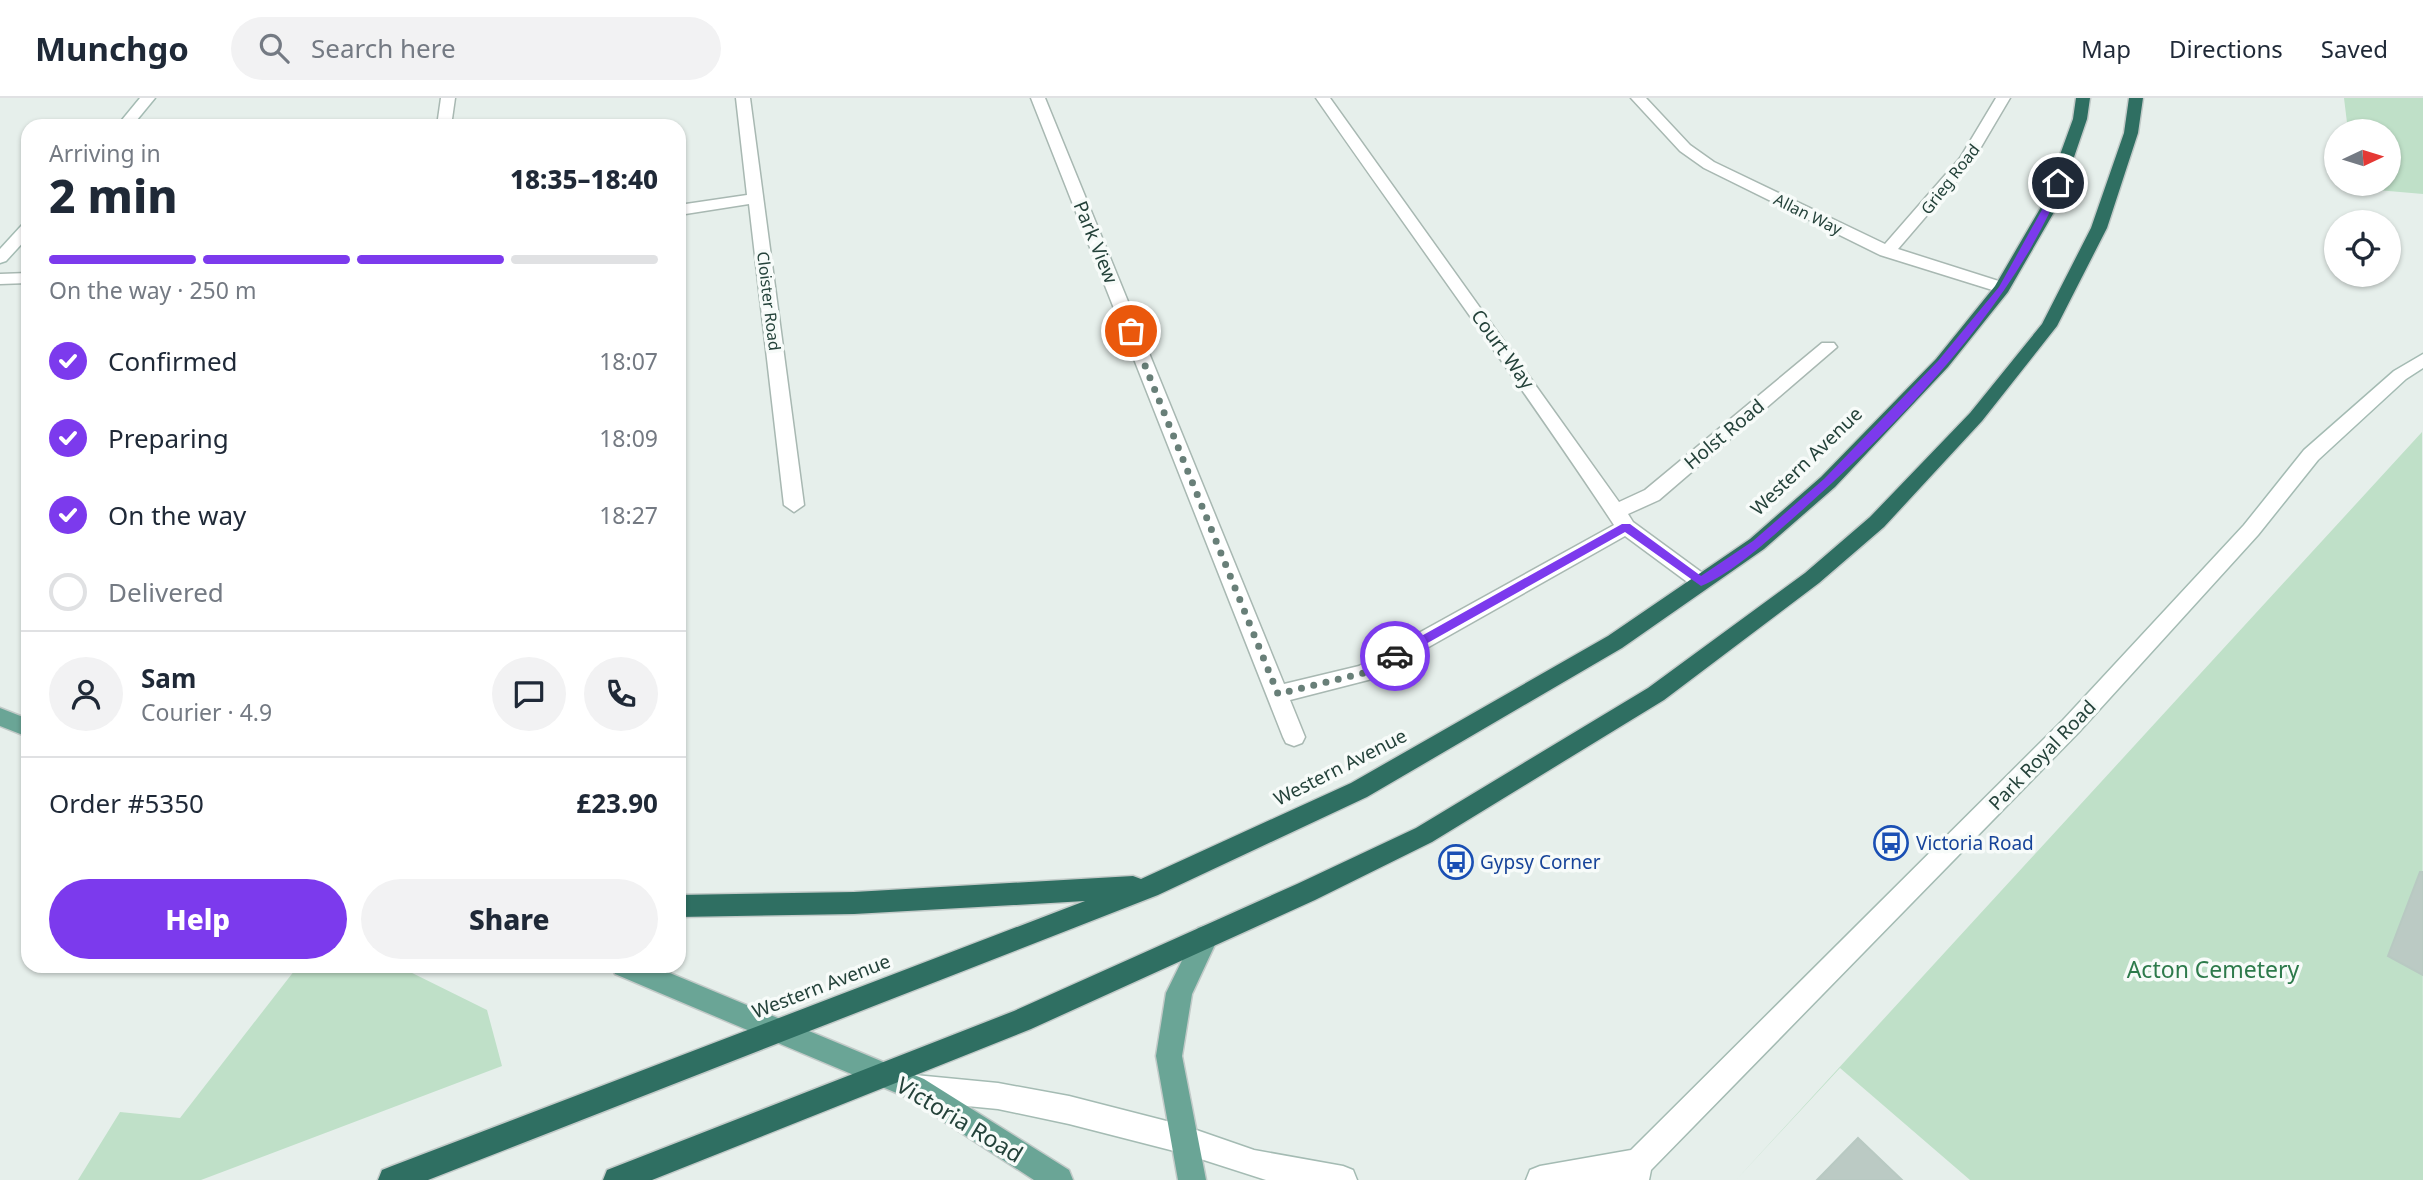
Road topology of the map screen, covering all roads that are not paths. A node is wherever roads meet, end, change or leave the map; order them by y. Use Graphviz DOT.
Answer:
graph roads {
  1 [pos="148,98"];
  2 [pos="448,98"];
  3 [pos="743,98"];
  4 [pos="1038,98"];
  5 [pos="1323,98"];
  6 [pos="1638,98"];
  7 [pos="2003,98"];
  8 [pos="2083,98"];
  9 [pos="2136,98"];
  10 [pos="130,119"];
  11 [pos="445,119"];
  12 [pos="755,198"];
  13 [pos="686,209"];
  14 [pos="21,236"];
  15 [pos="1886,252"];
  16 [pos="0,258"];
  17 [pos="21,278"];
  18 [pos="0,279"];
  19 [pos="2003,288"];
  20 [pos="1828,347"];
  21 [pos="2423,360"];
  22 [pos="794,505"];
  23 [pos="1620,519"];
  24 [pos="1701,582"];
  25 [pos="1278,694"];
  26 [pos="0,716"];
  27 [pos="21,724"];
  28 [pos="1294,737"];
  29 [pos="1149,887"];
  30 [pos="686,906"];
  31 [pos="1207,936"];
  32 [pos="641,973"];
  33 [pos="780,1030"];
  34 [pos="887,1076"];
  35 [pos="915,1088"];
  36 [pos="1182,1139"];
  37 [pos="1636,1172"];
  38 [pos="391,1180"];
  39 [pos="617,1180"];
  40 [pos="1059,1180"];
  41 [pos="1192,1180"];
  42 [pos="1343,1180"];
  43 [pos="1540,1180"];
  1 -- 10 [label="street"];
  2 -- 11 [label="street"];
  3 -- 12 [label="street, Cloister Road"];
  4 -- 25 [label="street, Park View"];
  5 -- 23 [label="street, Court Way"];
  6 -- 15 [label="street, Allan Way"];
  7 -- 15 [label="street, Grieg Road"];
  8 -- 19 [label="highway, Western Avenue"];
  9 -- 31 [label="highway"];
  12 -- 13 [label="street"];
  12 -- 22 [label="street, Cloister Road"];
  14 -- 16 [label="street"];
  15 -- 19 [label="street, Allan Way"];
  17 -- 18 [label="street"];
  19 -- 24 [label="highway, Western Avenue"];
  20 -- 23 [label="street, Holst Road"];
  21 -- 37 [label="street, Park Royal Road"];
  23 -- 24 [label="street, Court Way"];
  23 -- 25 [label="street, Holst Road"];
  24 -- 29 [label="highway, Western Avenue"];
  25 -- 28 [label="street, Park View"];
  26 -- 27 [label="main road"];
  29 -- 30 [label="highway"];
  29 -- 33 [label="highway, Western Avenue"];
  31 -- 34 [label="highway"];
  31 -- 36 [label="main road"];
  32 -- 33 [label="main road, Victoria Road"];
  33 -- 34 [label="main road, Victoria Road"];
  33 -- 38 [label="highway, Western Avenue"];
  34 -- 35 [label="main road, Victoria Road"];
  34 -- 39 [label="highway"];
  35 -- 36 [label="street"];
  35 -- 40 [label="main road, Victoria Road"];
  36 -- 41 [label="main road"];
  36 -- 42 [label="street"];
  37 -- 43 [label="street"];
}
